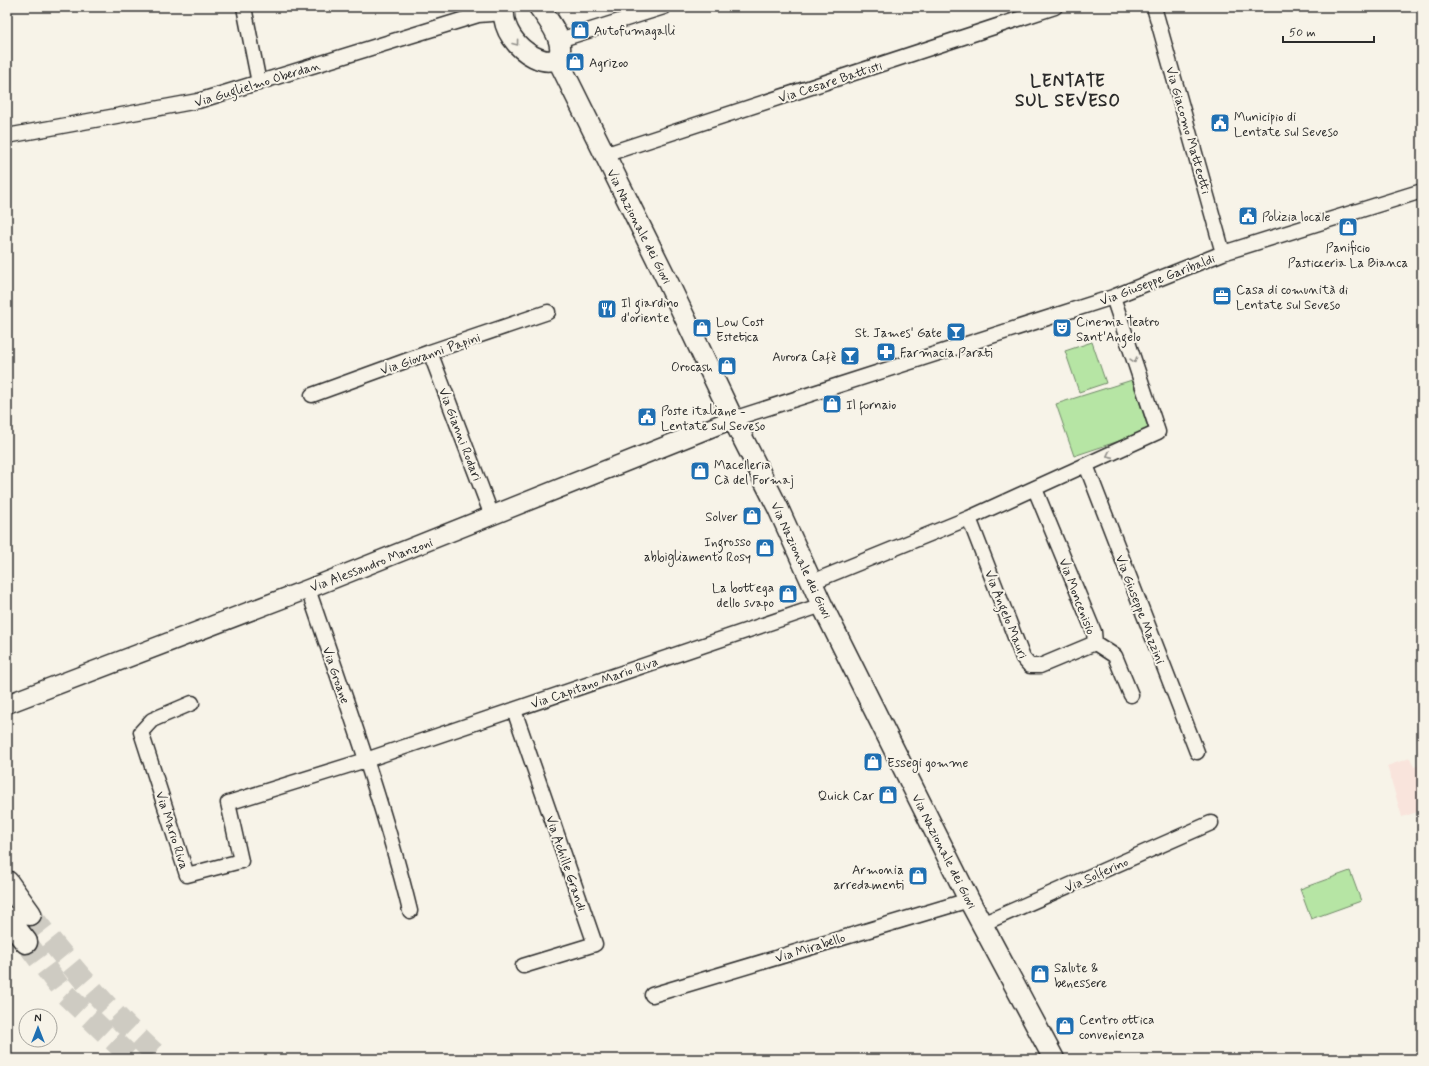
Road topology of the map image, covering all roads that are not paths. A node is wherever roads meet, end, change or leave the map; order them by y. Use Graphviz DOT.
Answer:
graph roads {
  1 [pos="244,7"];
  2 [pos="539,7"];
  3 [pos="664,7"];
  4 [pos="1055,7"];
  5 [pos="1154,7"];
  6 [pos="504,10"];
  7 [pos="558,49"];
  8 [pos="259,83"];
  9 [pos="7,136"];
  10 [pos="604,155"];
  11 [pos="1422,192"];
  12 [pos="1223,254"];
  13 [pos="1113,297"];
  14 [pos="548,312"];
  15 [pos="430,352"];
  16 [pos="312,395"];
  17 [pos="733,419"];
  18 [pos="1086,465"];
  19 [pos="1034,489"];
  20 [pos="492,516"];
  21 [pos="969,518"];
  22 [pos="812,582"];
  23 [pos="308,589"];
  24 [pos="822,605"];
  25 [pos="1095,643"];
  26 [pos="1131,694"];
  27 [pos="16,699"];
  28 [pos="192,703"];
  29 [pos="7,704"];
  30 [pos="514,710"];
  31 [pos="1197,752"];
  32 [pos="366,760"];
  33 [pos="1211,823"];
  34 [pos="7,882"];
  35 [pos="969,900"];
  36 [pos="410,911"];
  37 [pos="30,914"];
  38 [pos="7,918"];
  39 [pos="982,924"];
  40 [pos="26,942"];
  41 [pos="523,966"];
  42 [pos="652,995"];
  43 [pos="1054,1059"];
  1 -- 8 [label="street"];
  2 -- 7 [label="main road, Via Nazionale dei Giovi"];
  3 -- 7 [label="street"];
  4 -- 10 [label="street, Via Cesare Battisti"];
  5 -- 12 [label="street, Via Giacomo Matteotti"];
  6 -- 7 [label="main road, one-way"];
  6 -- 8 [label="street, Via Guglielmo Oberdan"];
  7 -- 10 [label="main road, Via Nazionale dei Giovi"];
  8 -- 9 [label="street, Via Guglielmo Oberdan"];
  10 -- 17 [label="main road, Via Nazionale dei Giovi"];
  11 -- 12 [label="street, Via Giuseppe Garibaldi"];
  12 -- 13 [label="street, Via Giuseppe Garibaldi"];
  13 -- 17 [label="street, Via Giuseppe Garibaldi"];
  13 -- 18 [label="street, one-way"];
  14 -- 15 [label="street, Via Giovanni Papini"];
  15 -- 16 [label="street, Via Giovanni Papini"];
  15 -- 20 [label="street, Via Gianni Rodari"];
  17 -- 20 [label="street, Via Alessandro Manzoni"];
  17 -- 22 [label="main road, Via Nazionale dei Giovi"];
  18 -- 19 [label="street"];
  18 -- 31 [label="street, Via Giuseppe Mazzini"];
  19 -- 21 [label="street"];
  19 -- 25 [label="street, Via Moncenisio"];
  20 -- 23 [label="street, Via Alessandro Manzoni"];
  21 -- 22 [label="street"];
  21 -- 25 [label="street, Via Angelo Mauri"];
  22 -- 24 [label="main road, Via Nazionale dei Giovi"];
  23 -- 27 [label="street, Via Alessandro Manzoni"];
  23 -- 32 [label="street, Via Groane"];
  24 -- 30 [label="street, Via Capitano Mario Riva"];
  24 -- 35 [label="main road, Via Nazionale dei Giovi"];
  25 -- 26 [label="street, Via Moncenisio"];
  27 -- 29 [label="street, Via Alessandro Manzoni"];
  28 -- 32 [label="street, Via Mario Riva"];
  30 -- 32 [label="street, Via Capitano Mario Riva"];
  30 -- 41 [label="street, Via Achille Grandi"];
  32 -- 36 [label="street, Via Groane"];
  33 -- 39 [label="street, Via Solferino"];
  34 -- 37 [label="highway"];
  35 -- 39 [label="main road, Via Nazionale dei Giovi"];
  35 -- 42 [label="street, Via Mirabello"];
  38 -- 40 [label="highway"];
  39 -- 43 [label="main road, Via Nazionale dei Giovi"];
}
